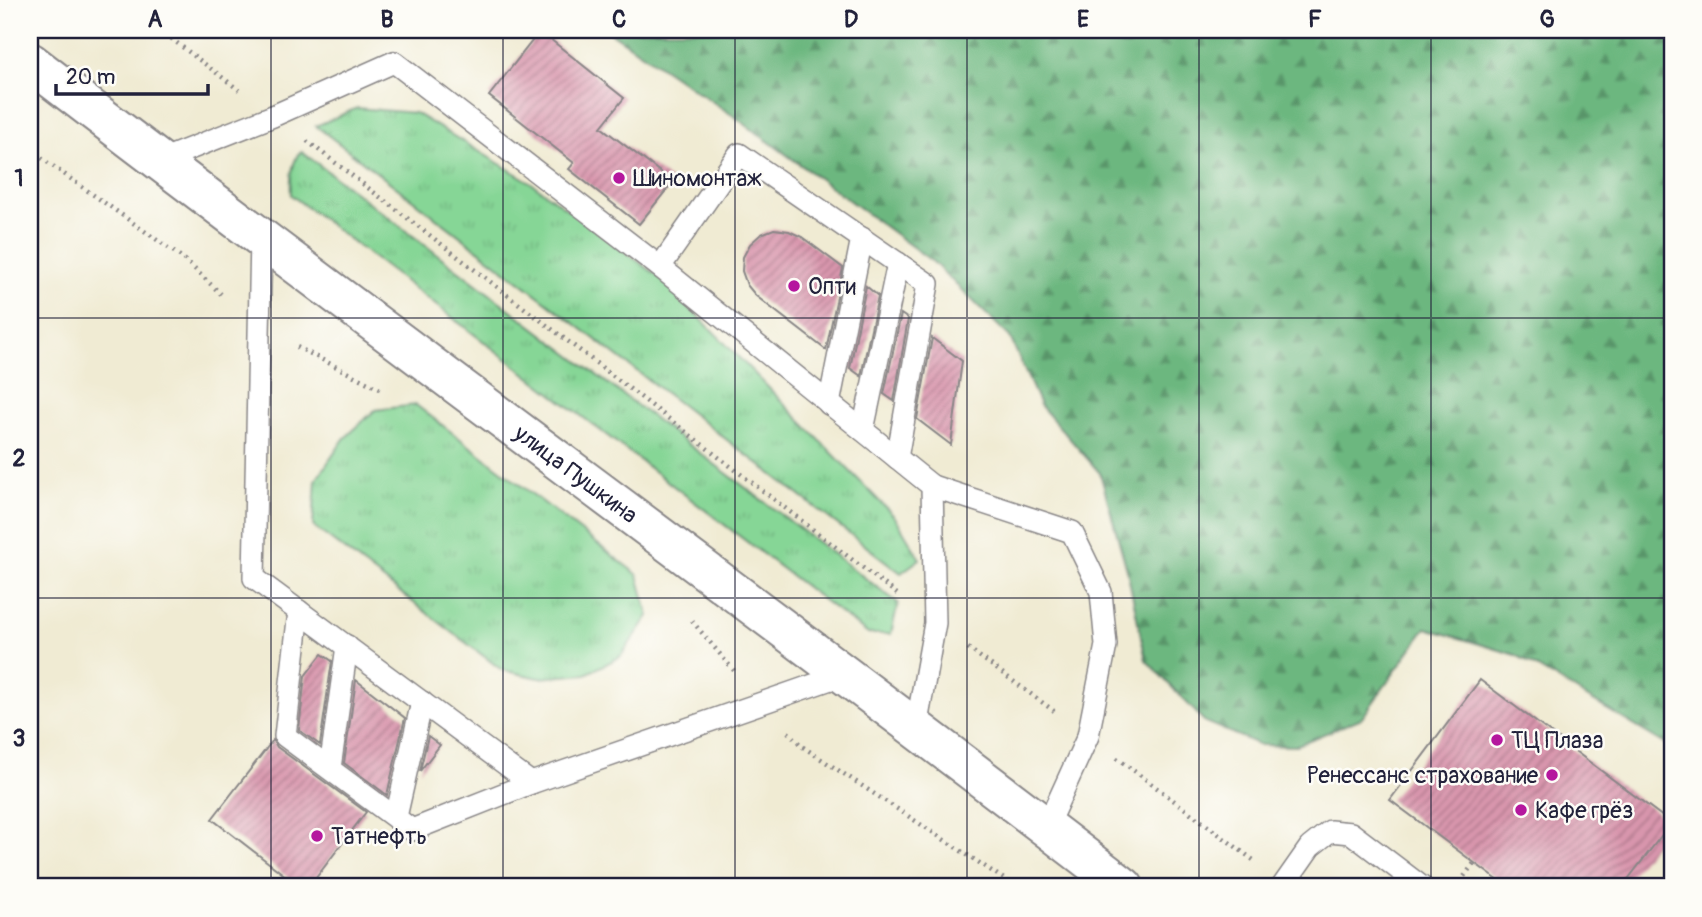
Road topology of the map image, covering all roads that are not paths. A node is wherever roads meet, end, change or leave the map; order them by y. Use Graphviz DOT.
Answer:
graph roads {
  1 [pos="30,62"];
  2 [pos="159,161"];
  3 [pos="261,237"];
  4 [pos="862,238"];
  5 [pos="898,263"];
  6 [pos="660,267"];
  7 [pos="829,404"];
  8 [pos="863,430"];
  9 [pos="897,458"];
  10 [pos="932,486"];
  11 [pos="299,611"];
  12 [pos="347,646"];
  13 [pos="845,674"];
  14 [pos="422,702"];
  15 [pos="916,728"];
  16 [pos="330,768"];
  17 [pos="531,783"];
  18 [pos="396,817"];
  19 [pos="1046,828"];
  20 [pos="1284,885"];
  21 [pos="1124,887"];
  22 [pos="1422,887"];
  1 -- 2 [label="main road, улица Пушкина"];
  2 -- 3 [label="main road, улица Пушкина"];
  2 -- 6 [label="lane"];
  3 -- 11 [label="lane"];
  3 -- 13 [label="main road, улица Пушкина"];
  4 -- 5 [label="lane"];
  4 -- 6 [label="lane"];
  4 -- 7 [label="lane"];
  5 -- 8 [label="lane"];
  5 -- 9 [label="lane"];
  6 -- 7 [label="lane"];
  7 -- 8 [label="lane"];
  8 -- 9 [label="lane"];
  9 -- 10 [label="lane"];
  10 -- 15 [label="lane"];
  10 -- 19 [label="lane"];
  11 -- 12 [label="lane"];
  11 -- 16 [label="lane"];
  12 -- 14 [label="lane"];
  12 -- 16 [label="lane"];
  13 -- 15 [label="main road, улица Пушкина"];
  13 -- 17 [label="lane"];
  14 -- 17 [label="lane"];
  14 -- 18 [label="lane"];
  15 -- 19 [label="main road, улица Пушкина"];
  16 -- 18 [label="lane"];
  17 -- 18 [label="lane"];
  19 -- 21 [label="main road, улица Пушкина"];
  20 -- 22 [label="lane"];
}
